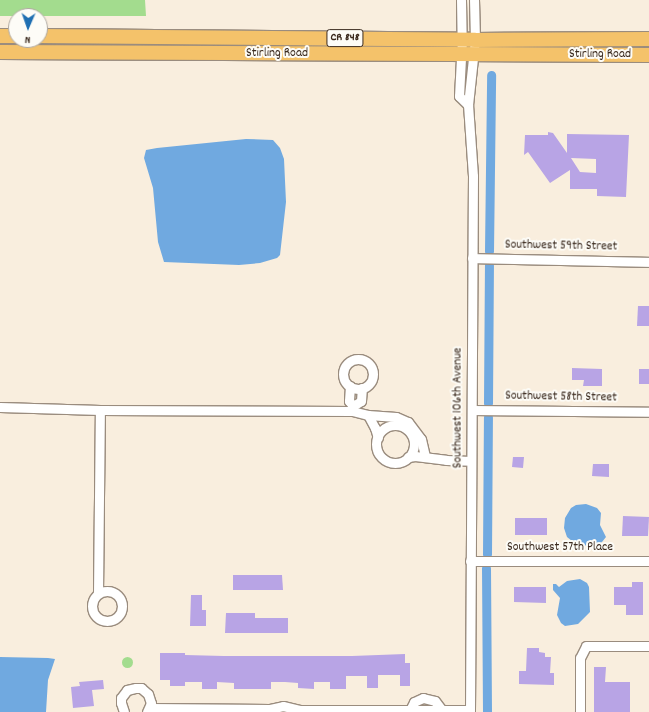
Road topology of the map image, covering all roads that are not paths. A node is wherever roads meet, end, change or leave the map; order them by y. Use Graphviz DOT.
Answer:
graph roads {
  1 [pos="461,0"];
  2 [pos="474,0"];
  3 [pos="48,36"];
  4 [pos="649,39"];
  5 [pos="468,40"];
  6 [pos="0,52"];
  7 [pos="467,54"];
  8 [pos="649,55"];
  9 [pos="472,258"];
  10 [pos="649,262"];
  11 [pos="350,386"];
  12 [pos="362,388"];
  13 [pos="0,407"];
  14 [pos="353,408"];
  15 [pos="100,410"];
  16 [pos="472,410"];
  17 [pos="649,412"];
  18 [pos="368,415"];
  19 [pos="385,428"];
  20 [pos="378,438"];
  21 [pos="414,447"];
  22 [pos="425,456"];
  23 [pos="408,457"];
  24 [pos="471,461"];
  25 [pos="470,561"];
  26 [pos="649,561"];
  27 [pos="98,593"];
  28 [pos="649,646"];
  29 [pos="148,710"];
  30 [pos="274,710"];
  31 [pos="298,711"];
  32 [pos="391,711"];
  33 [pos="410,711"];
  34 [pos="440,711"];
  35 [pos="470,711"];
  36 [pos="124,712"];
  37 [pos="580,712"];
  1 -- 5 [label="street"];
  2 -- 5 [label="street"];
  3 -- 5 [label="main road, Stirling Road / CR 848"];
  4 -- 5 [label="main road, Stirling Road / CR 848"];
  5 -- 7 [label="street"];
  5 -- 7 [label="street, Southwest 106th Avenue"];
  6 -- 7 [label="main road, Stirling Road / CR 848"];
  7 -- 8 [label="main road, Stirling Road / CR 848"];
  7 -- 9 [label="street, Southwest 106th Avenue"];
  9 -- 10 [label="street, Southwest 59th Street"];
  9 -- 16 [label="street, Southwest 106th Avenue"];
  11 -- 12 [label="street"];
  11 -- 12 [label="street"];
  11 -- 14 [label="street"];
  12 -- 14 [label="street"];
  13 -- 15 [label="street"];
  14 -- 15 [label="street"];
  14 -- 18 [label="street"];
  15 -- 27 [label="street"];
  16 -- 17 [label="street, Southwest 58th Street"];
  16 -- 24 [label="street, Southwest 106th Avenue"];
  18 -- 19 [label="street"];
  18 -- 20 [label="street"];
  18 -- 22 [label="street"];
  19 -- 20 [label="street"];
  19 -- 21 [label="street"];
  20 -- 23 [label="street"];
  21 -- 22 [label="street"];
  21 -- 23 [label="street"];
  22 -- 23 [label="street"];
  22 -- 24 [label="street"];
  24 -- 25 [label="street, Southwest 106th Avenue"];
  25 -- 26 [label="street, Southwest 57th Place"];
  25 -- 35 [label="street, Southwest 106th Avenue"];
  28 -- 37 [label="street"];
  29 -- 30 [label="street"];
  29 -- 36 [label="street"];
  30 -- 31 [label="street"];
  31 -- 32 [label="street"];
  32 -- 33 [label="street"];
  33 -- 34 [label="street"];
  34 -- 35 [label="street"];
}
